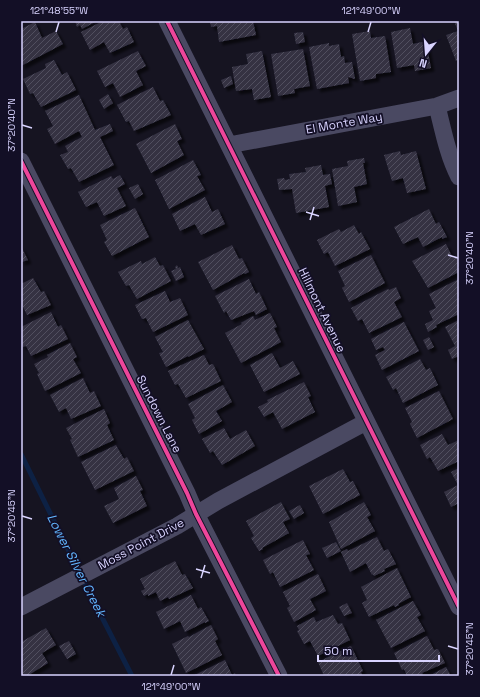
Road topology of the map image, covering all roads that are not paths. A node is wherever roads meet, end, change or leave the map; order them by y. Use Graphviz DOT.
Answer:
graph roads {
  1 [pos="167,21"];
  2 [pos="459,98"];
  3 [pos="437,106"];
  4 [pos="229,145"];
  5 [pos="21,161"];
  6 [pos="459,177"];
  7 [pos="366,422"];
  8 [pos="196,514"];
  9 [pos="21,607"];
  10 [pos="459,607"];
  11 [pos="278,676"];
  1 -- 4 [label="street, Hillmont Avenue"];
  2 -- 3 [label="street, El Monte Way"];
  3 -- 4 [label="street, El Monte Way"];
  3 -- 6 [label="street"];
  4 -- 7 [label="street, Hillmont Avenue"];
  5 -- 8 [label="street, Sundown Lane"];
  7 -- 8 [label="street, Moss Point Drive"];
  7 -- 10 [label="street, Hillmont Avenue"];
  8 -- 9 [label="street, Moss Point Drive"];
  8 -- 11 [label="street, Sundown Lane"];
}
